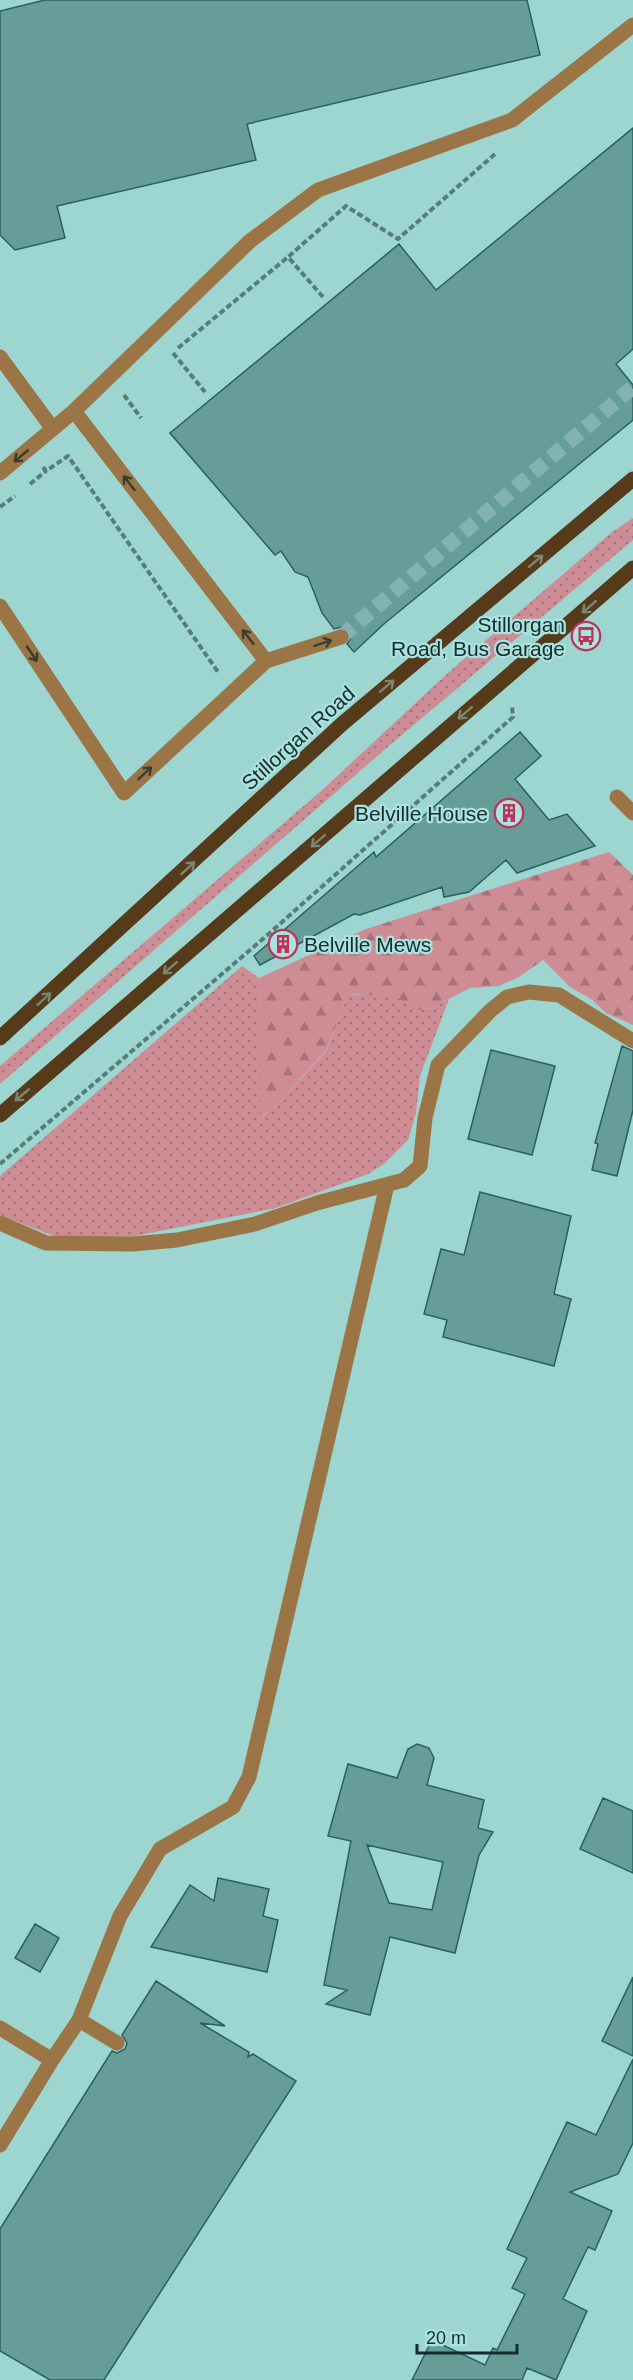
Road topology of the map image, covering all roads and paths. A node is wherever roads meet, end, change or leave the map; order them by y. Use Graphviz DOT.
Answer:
graph roads {
  1 [pos="633,25"];
  2 [pos="503,148"];
  3 [pos="288,257"];
  4 [pos="323,297"];
  5 [pos="173,353"];
  6 [pos="0,357"];
  7 [pos="164,360"];
  8 [pos="131,386"];
  9 [pos="205,392"];
  10 [pos="74,411"];
  11 [pos="141,418"];
  12 [pos="52,429"];
  13 [pos="77,468"];
  14 [pos="0,473"];
  15 [pos="633,479"];
  16 [pos="633,568"];
  17 [pos="0,606"];
  18 [pos="341,637"];
  19 [pos="266,661"];
  20 [pos="232,692"];
  21 [pos="512,713"];
  22 [pos="617,797"];
  23 [pos="633,813"];
  24 [pos="0,1038"];
  25 [pos="633,1041"];
  26 [pos="0,1114"];
  27 [pos="0,1164"];
  28 [pos="387,1185"];
  29 [pos="0,1223"];
  30 [pos="79,2020"];
  31 [pos="0,2028"];
  32 [pos="117,2043"];
  33 [pos="52,2060"];
  34 [pos="0,2145"];
  1 -- 10 [label="lane"];
  2 -- 3 [label="path"];
  3 -- 4 [label="path"];
  3 -- 5 [label="path"];
  5 -- 7 [label="path"];
  5 -- 9 [label="path"];
  6 -- 12 [label="lane"];
  8 -- 11 [label="path"];
  10 -- 12 [label="lane"];
  19 -- 10 [label="lane, one-way"];
  12 -- 14 [label="lane, one-way"];
  13 -- 20 [label="path"];
  24 -- 15 [label="main road, Stillorgan Road, one-way"];
  16 -- 26 [label="main road, one-way"];
  17 -- 20 [label="lane, one-way"];
  19 -- 18 [label="lane, one-way"];
  19 -- 20 [label="lane"];
  21 -- 27 [label="path"];
  22 -- 23 [label="lane"];
  25 -- 28 [label="lane"];
  28 -- 29 [label="lane"];
  28 -- 30 [label="lane"];
  30 -- 32 [label="lane"];
  30 -- 33 [label="lane"];
  31 -- 33 [label="lane"];
  33 -- 34 [label="lane"];
}
